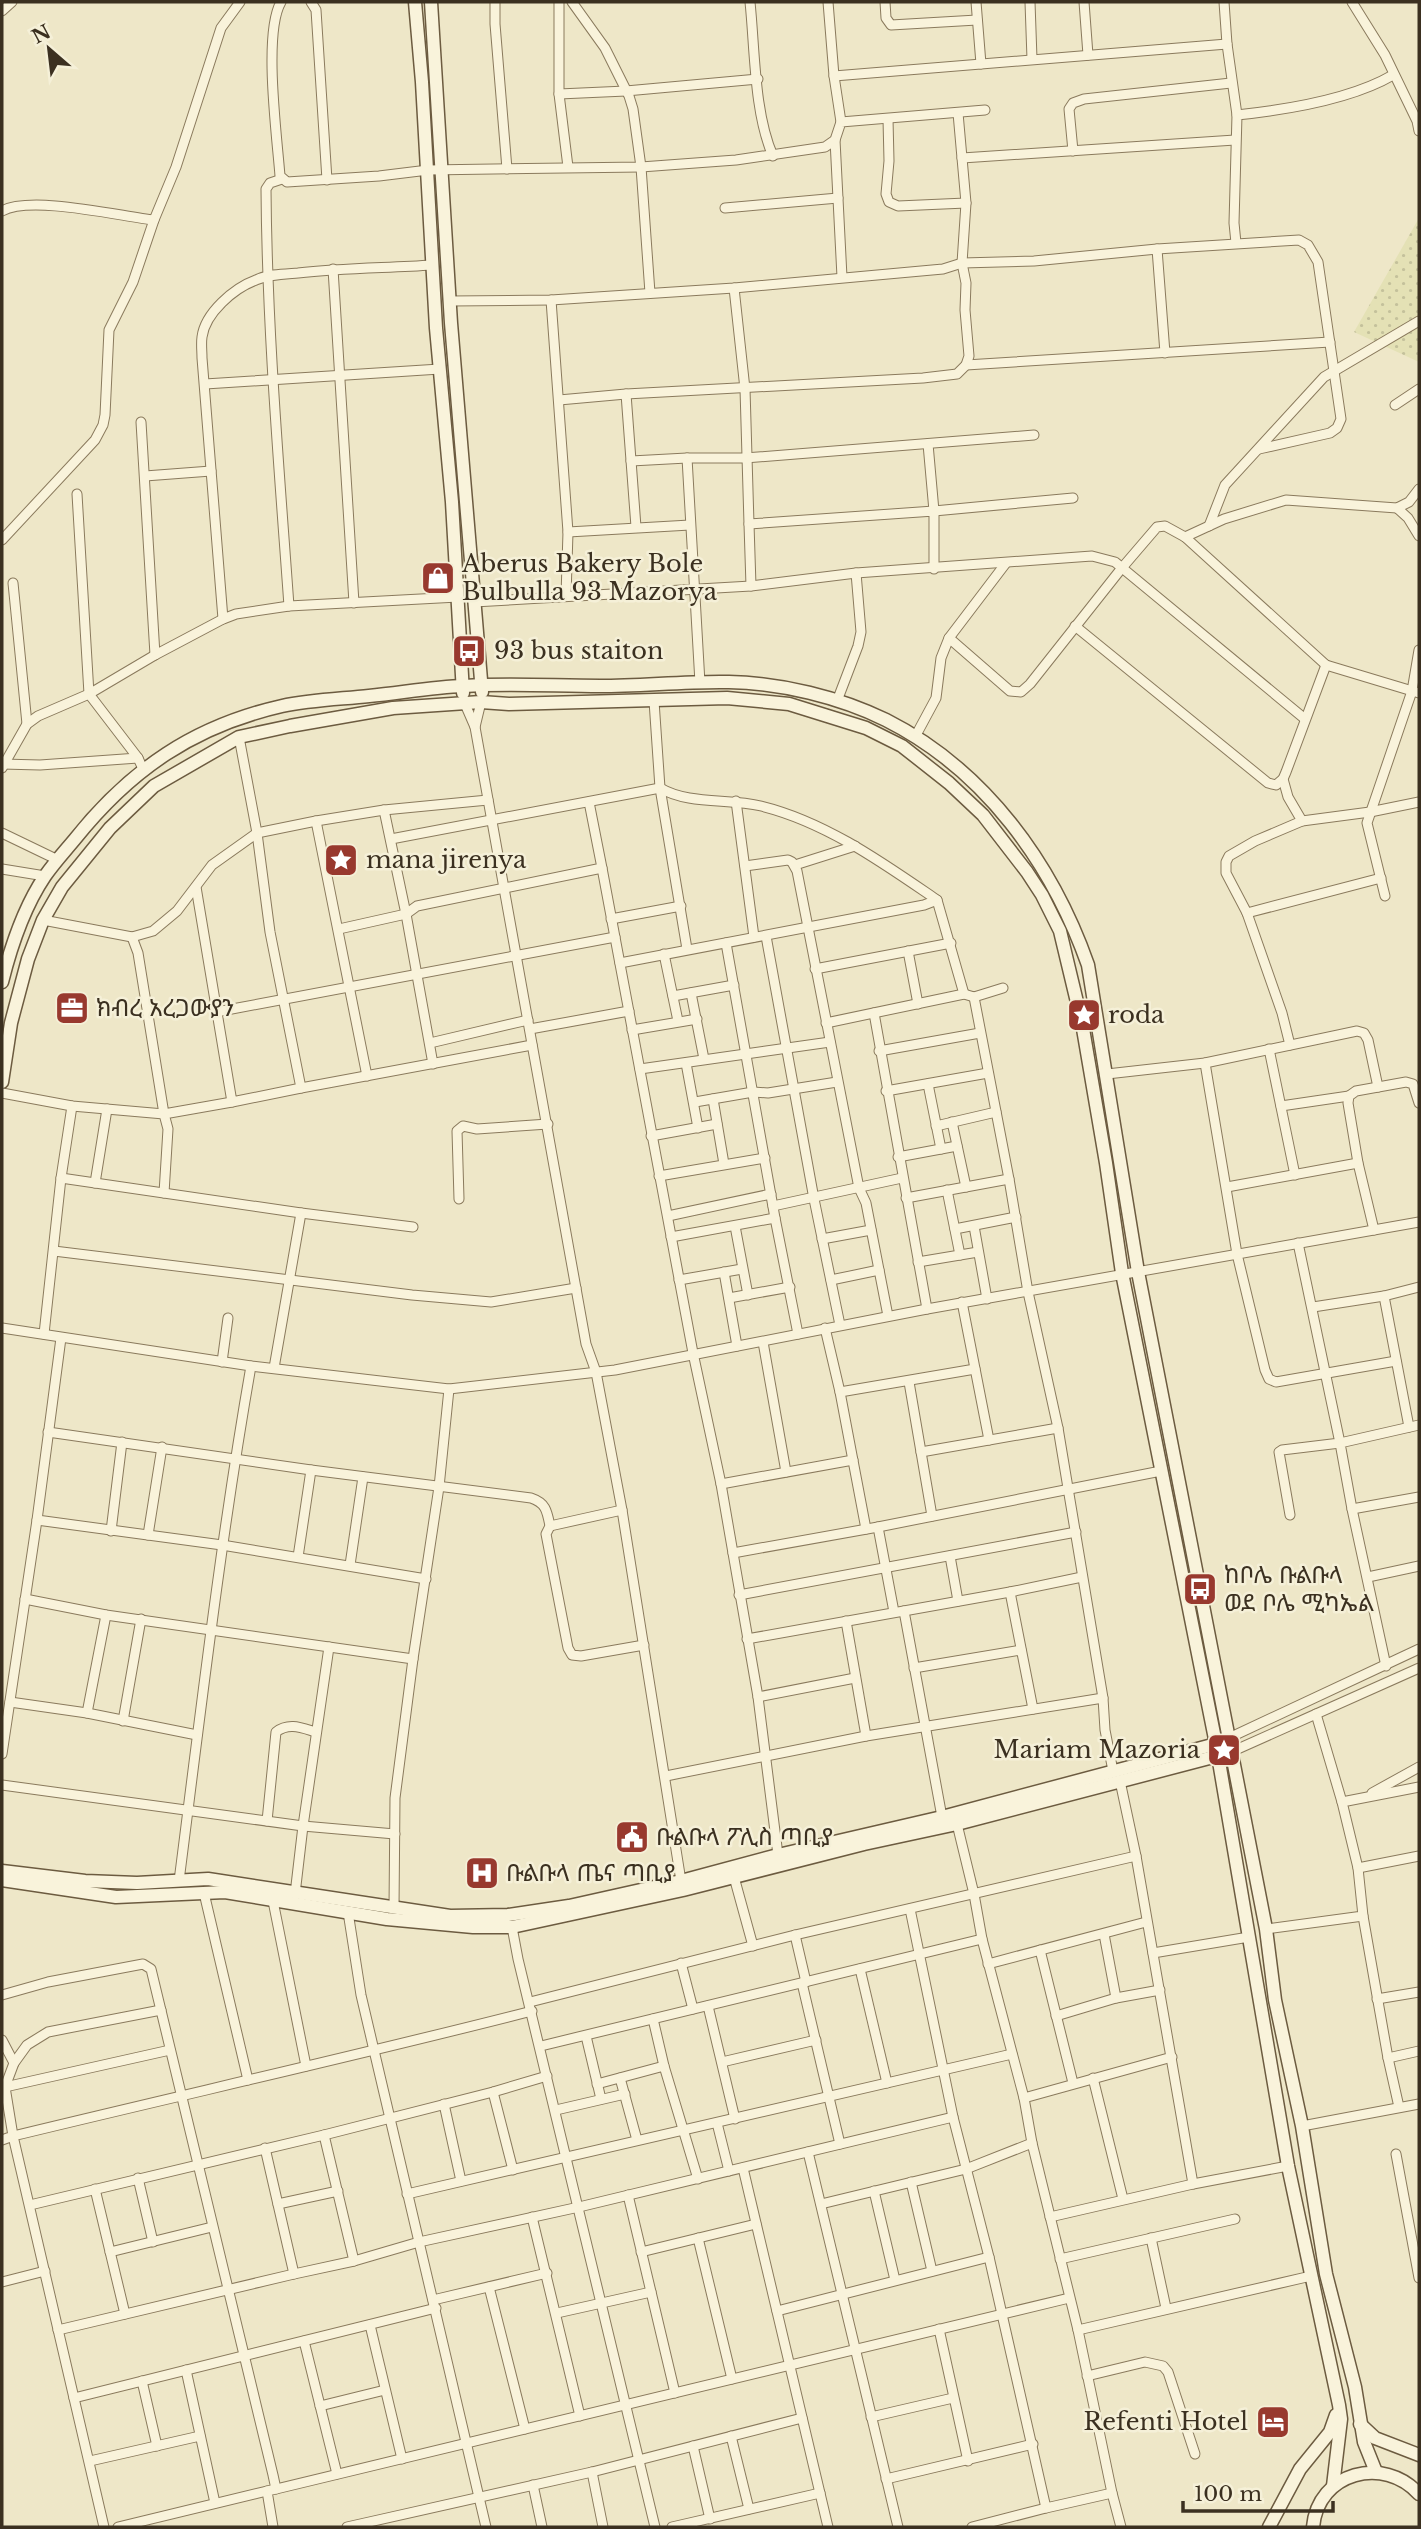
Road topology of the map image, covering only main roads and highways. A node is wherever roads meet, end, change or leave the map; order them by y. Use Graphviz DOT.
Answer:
graph roads {
  1 [pos="415,2"];
  2 [pos="431,2"];
  3 [pos="482,685"];
  4 [pos="462,686"];
  5 [pos="773,687"];
  6 [pos="481,702"];
  7 [pos="770,702"];
  8 [pos="465,704"];
  9 [pos="1029,846"];
  10 [pos="1017,856"];
  11 [pos="2,982"];
  12 [pos="2,1082"];
  13 [pos="1217,1750"];
  14 [pos="1117,1776"];
  15 [pos="2,1871"];
  16 [pos="2,1880"];
  17 [pos="272,1895"];
  18 [pos="1339,2405"];
  19 [pos="1360,2424"];
  20 [pos="1419,2455"];
  21 [pos="1376,2472"];
  22 [pos="1333,2486"];
  23 [pos="1419,2494"];
  24 [pos="1310,2526"];
  25 [pos="1269,2527"];
  1 -- 4 [label="main road"];
  2 -- 3 [label="main road"];
  3 -- 4 [label="main road"];
  3 -- 5 [label="main road"];
  3 -- 6 [label="main road"];
  4 -- 8 [label="main road"];
  4 -- 11 [label="main road"];
  5 -- 7 [label="main road"];
  5 -- 9 [label="main road"];
  6 -- 7 [label="main road"];
  6 -- 8 [label="main road"];
  7 -- 10 [label="main road"];
  8 -- 12 [label="main road"];
  9 -- 10 [label="main road"];
  9 -- 19 [label="main road"];
  10 -- 13 [label="main road"];
  13 -- 14 [label="main road"];
  13 -- 18 [label="main road"];
  14 -- 17 [label="main road"];
  14 -- 17 [label="main road"];
  15 -- 17 [label="main road"];
  16 -- 17 [label="main road"];
  18 -- 22 [label="main road"];
  18 -- 25 [label="main road"];
  19 -- 20 [label="main road"];
  19 -- 21 [label="main road"];
  21 -- 22 [label="main road"];
  21 -- 23 [label="main road"];
  22 -- 24 [label="main road"];
}
